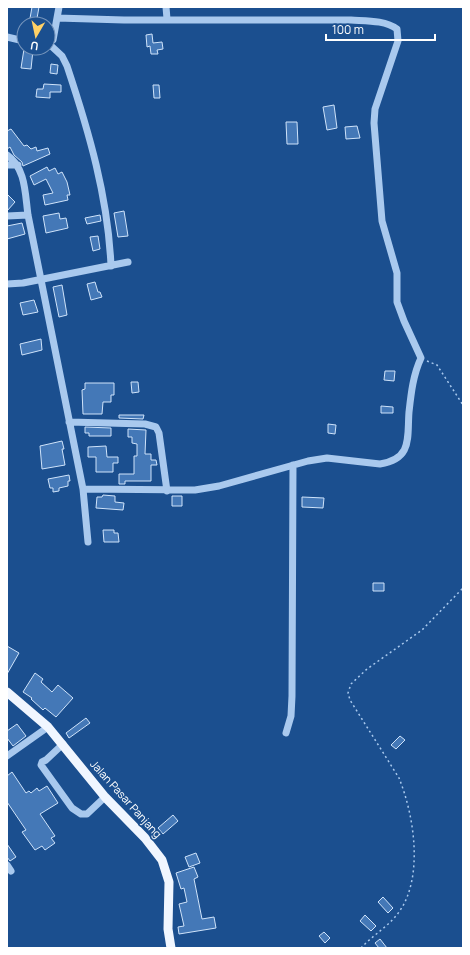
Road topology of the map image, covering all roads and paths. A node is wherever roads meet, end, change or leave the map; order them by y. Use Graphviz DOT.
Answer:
graph roads {
  1 [pos="59,7"];
  2 [pos="166,7"];
  3 [pos="57,18"];
  4 [pos="167,19"];
  5 [pos="56,24"];
  6 [pos="56,50"];
  7 [pos="7,155"];
  8 [pos="7,165"];
  9 [pos="18,165"];
  10 [pos="28,215"];
  11 [pos="7,216"];
  12 [pos="128,262"];
  13 [pos="111,266"];
  14 [pos="41,279"];
  15 [pos="7,284"];
  16 [pos="421,358"];
  17 [pos="463,406"];
  18 [pos="69,422"];
  19 [pos="294,465"];
  20 [pos="84,489"];
  21 [pos="167,491"];
  22 [pos="88,542"];
  23 [pos="463,588"];
  24 [pos="7,692"];
  25 [pos="48,727"];
  26 [pos="286,732"];
  27 [pos="63,744"];
  28 [pos="7,756"];
  29 [pos="105,798"];
  30 [pos="171,948"];
  31 [pos="361,948"];
  1 -- 3 [label="street"];
  2 -- 4 [label="street"];
  3 -- 4 [label="street"];
  3 -- 5 [label="street"];
  4 -- 16 [label="street"];
  6 -- 13 [label="street"];
  7 -- 9 [label="street"];
  8 -- 9 [label="street"];
  9 -- 10 [label="street"];
  10 -- 11 [label="street"];
  10 -- 14 [label="street"];
  12 -- 13 [label="street"];
  13 -- 14 [label="street"];
  14 -- 15 [label="street"];
  14 -- 18 [label="street"];
  16 -- 17 [label="path"];
  16 -- 19 [label="street"];
  18 -- 20 [label="street"];
  18 -- 21 [label="street"];
  19 -- 21 [label="street"];
  19 -- 26 [label="street"];
  20 -- 21 [label="street"];
  20 -- 22 [label="street"];
  23 -- 31 [label="path"];
  24 -- 25 [label="main road, Jalan Pasar Panjang"];
  25 -- 27 [label="main road, Jalan Pasar Panjang"];
  25 -- 28 [label="street"];
  27 -- 29 [label="main road, Jalan Pasar Panjang"];
  27 -- 29 [label="street"];
  29 -- 30 [label="main road, Jalan Pasar Panjang"];
}
